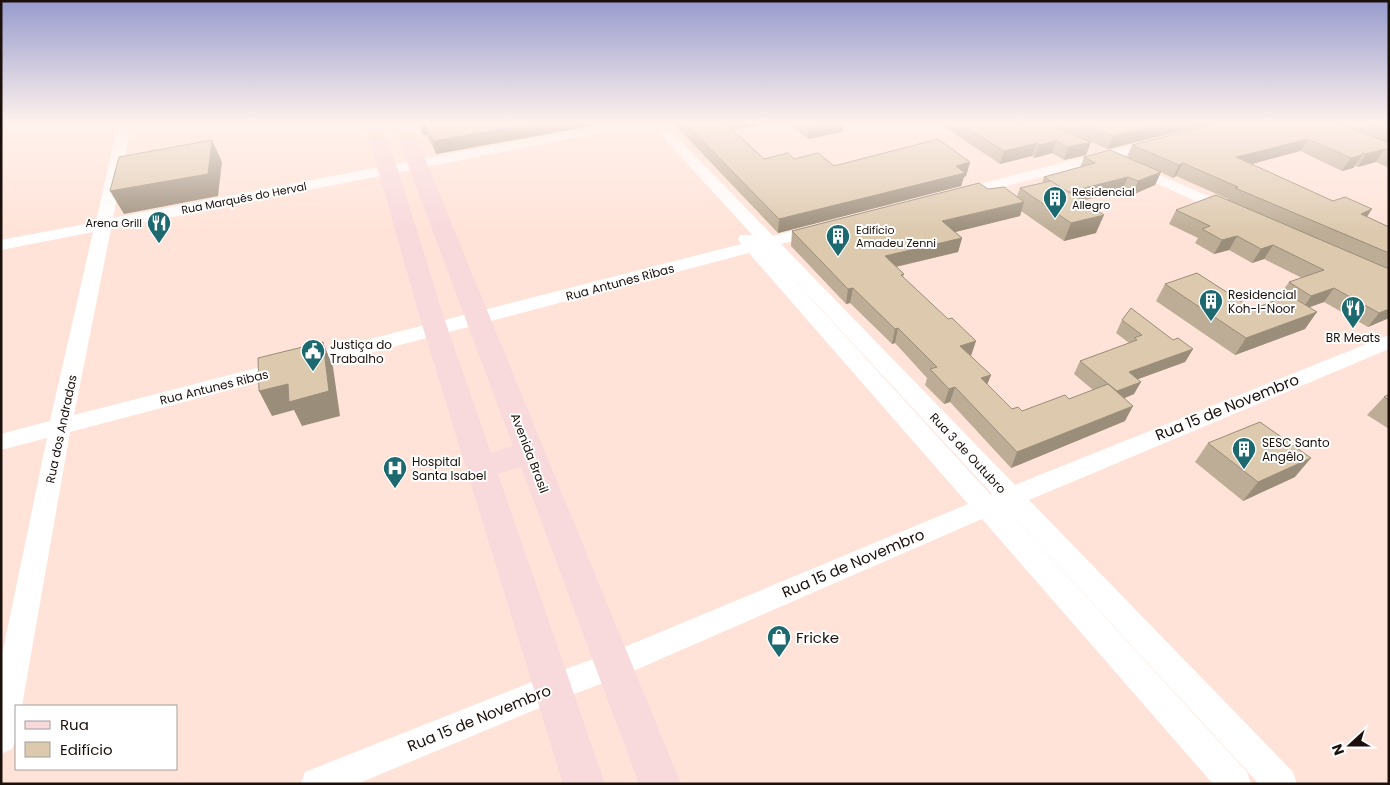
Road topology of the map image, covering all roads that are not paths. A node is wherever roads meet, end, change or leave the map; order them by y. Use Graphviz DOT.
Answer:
graph roads {
  1 [pos="118,159"];
  2 [pos="384,159"];
  3 [pos="416,159"];
  4 [pos="446,159"];
  5 [pos="676,159"];
  6 [pos="687,159"];
  7 [pos="1067,159"];
  8 [pos="1112,159"];
  9 [pos="418,164"];
  10 [pos="388,170"];
  11 [pos="942,193"];
  12 [pos="1242,216"];
  13 [pos="832,222"];
  14 [pos="105,225"];
  15 [pos="758,241"];
  16 [pos="1,245"];
  17 [pos="476,313"];
  18 [pos="434,324"];
  19 [pos="1389,340"];
  20 [pos="62,420"];
  21 [pos="1,428"];
  22 [pos="1,442"];
  23 [pos="530,452"];
  24 [pos="481,468"];
  25 [pos="1010,497"];
  26 [pos="986,507"];
  27 [pos="614,665"];
  28 [pos="552,688"];
  29 [pos="1200,698"];
  30 [pos="1171,713"];
  31 [pos="1,738"];
  32 [pos="317,784"];
  33 [pos="584,784"];
  34 [pos="660,784"];
  35 [pos="1234,784"];
  36 [pos="1281,784"];
  1 -- 14 [label="street, Rua dos Andradas"];
  2 -- 10 [label="main road"];
  3 -- 9 [label="main road, Avenida Brasil"];
  4 -- 9 [label="street, Rua Marquês do Herval"];
  5 -- 15 [label="street, Rua 3 de Outubro"];
  6 -- 15 [label="street, Rua 3 de Outubro"];
  7 -- 11 [label="street"];
  8 -- 12 [label="street"];
  9 -- 10 [label="street, Rua Marquês do Herval"];
  9 -- 17 [label="main road, Avenida Brasil"];
  10 -- 14 [label="street, Rua Marquês do Herval"];
  10 -- 18 [label="main road"];
  13 -- 15 [label="street, Rua Antunes Ribas"];
  14 -- 16 [label="street, Rua Marquês do Herval"];
  14 -- 20 [label="street, Rua dos Andradas"];
  15 -- 17 [label="street, Rua Antunes Ribas"];
  15 -- 25 [label="street, Rua 3 de Outubro"];
  15 -- 26 [label="street, Rua 3 de Outubro"];
  17 -- 18 [label="street, Rua Antunes Ribas"];
  17 -- 23 [label="main road, Avenida Brasil"];
  18 -- 20 [label="street, Rua Antunes Ribas"];
  18 -- 24 [label="main road"];
  19 -- 25 [label="street, Rua 15 de Novembro"];
  20 -- 21 [label="street, Rua Antunes Ribas"];
  20 -- 22 [label="street, Rua Antunes Ribas"];
  20 -- 31 [label="street, Rua dos Andradas"];
  23 -- 24 [label="main road"];
  23 -- 27 [label="main road, Avenida Brasil"];
  24 -- 28 [label="main road"];
  25 -- 26 [label="street, Rua 15 de Novembro"];
  25 -- 29 [label="street, Rua 3 de Outubro"];
  26 -- 27 [label="street, Rua 15 de Novembro"];
  26 -- 30 [label="street, Rua 3 de Outubro"];
  27 -- 28 [label="street, Rua 15 de Novembro"];
  27 -- 34 [label="main road, Avenida Brasil"];
  28 -- 32 [label="street, Rua 15 de Novembro"];
  28 -- 33 [label="main road"];
  29 -- 30 [label="street"];
  29 -- 36 [label="street, Rua 3 de Outubro"];
  30 -- 35 [label="street, Rua 3 de Outubro"];
}
